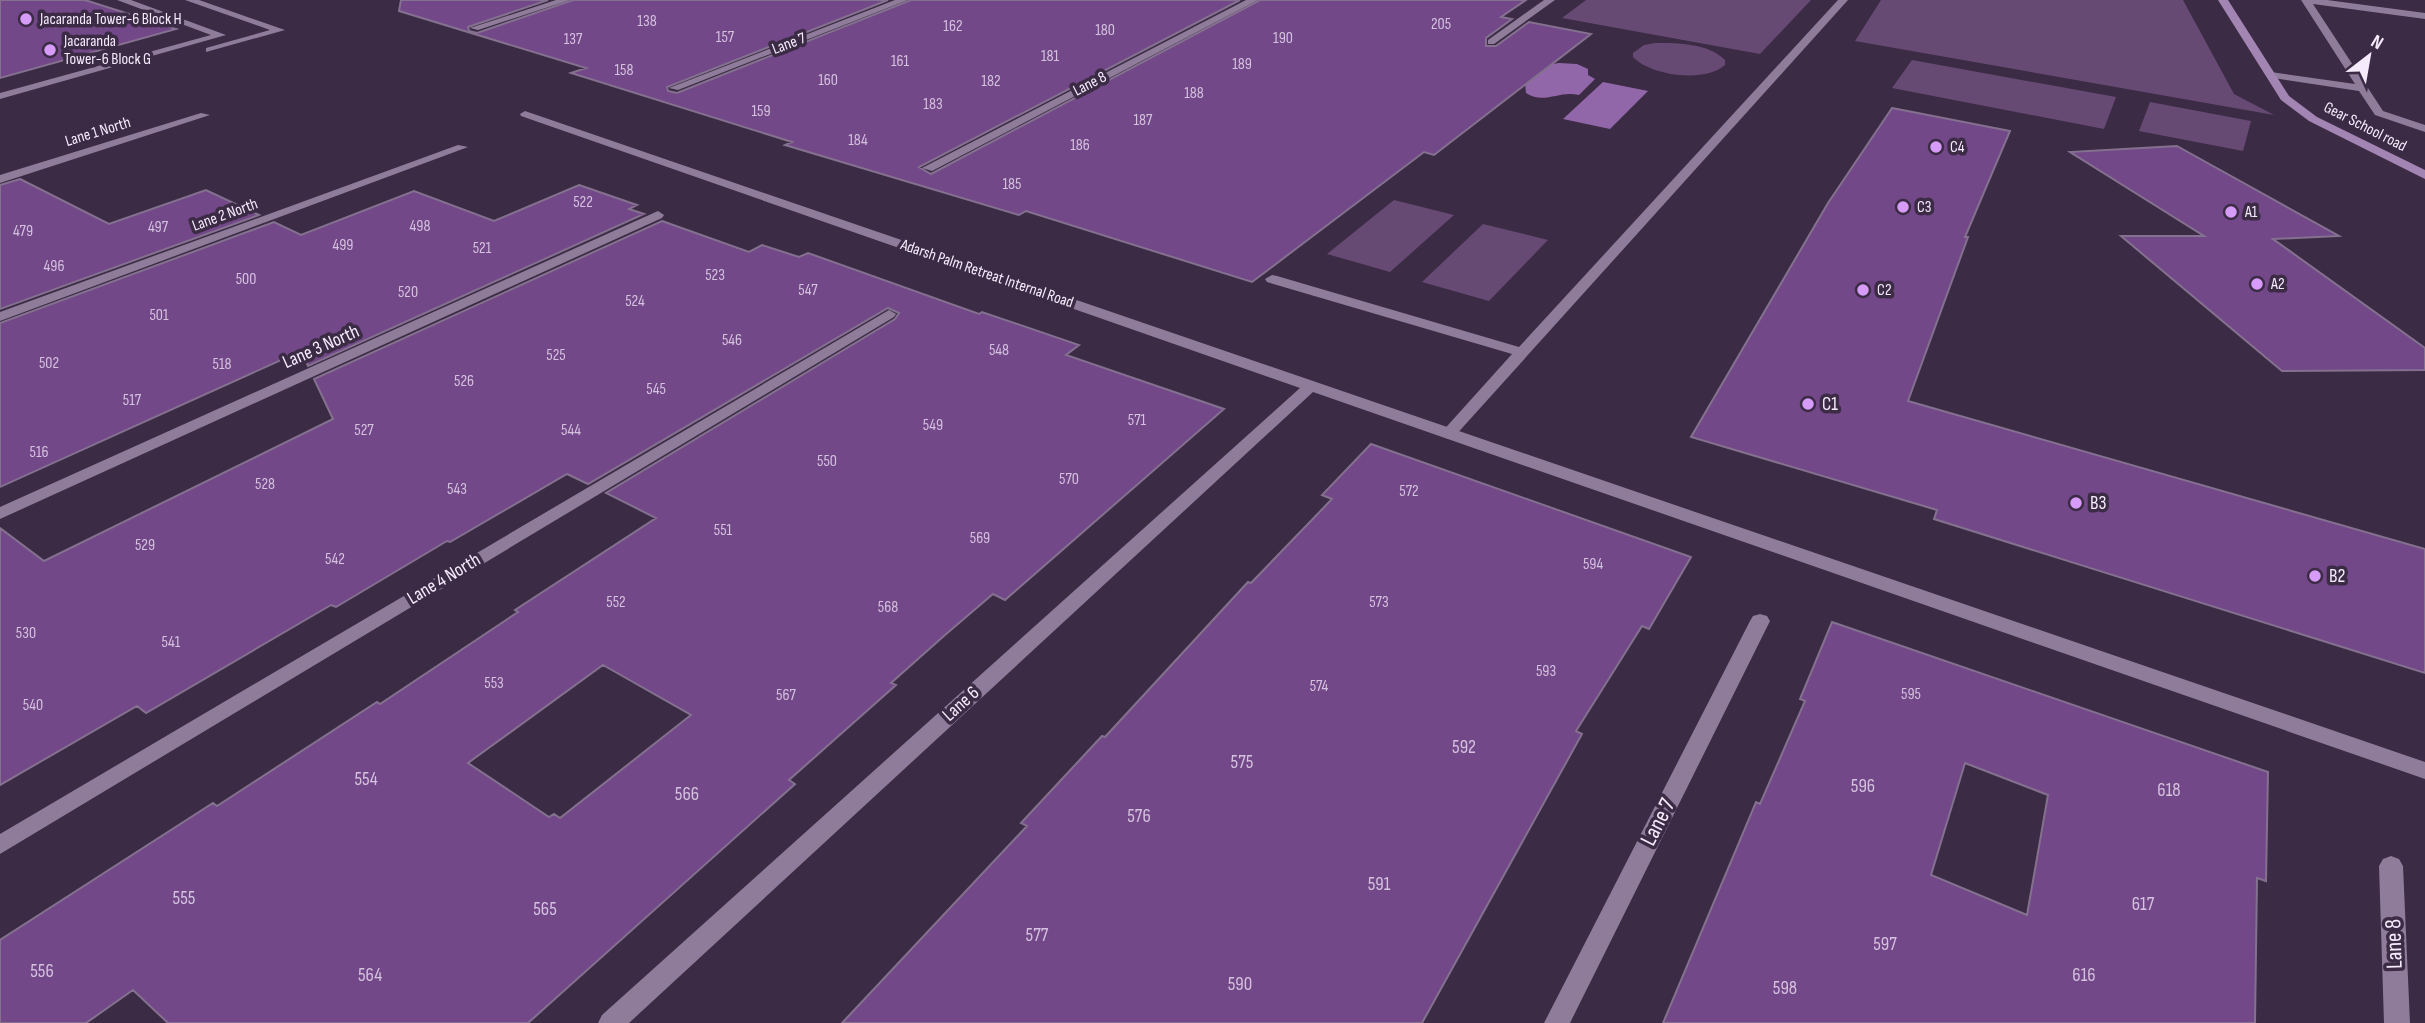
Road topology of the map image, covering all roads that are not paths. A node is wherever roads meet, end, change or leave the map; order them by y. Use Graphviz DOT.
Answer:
graph roads {
  1 [pos="122,0"];
  2 [pos="190,0"];
  3 [pos="565,0"];
  4 [pos="903,0"];
  5 [pos="1253,0"];
  6 [pos="1550,0"];
  7 [pos="1843,0"];
  8 [pos="2222,0"];
  9 [pos="2306,0"];
  10 [pos="2425,16"];
  11 [pos="475,28"];
  12 [pos="1491,42"];
  13 [pos="2271,75"];
  14 [pos="674,88"];
  15 [pos="2363,88"];
  16 [pos="0,96"];
  17 [pos="0,106"];
  18 [pos="524,114"];
  19 [pos="205,115"];
  20 [pos="2425,129"];
  21 [pos="462,147"];
  22 [pos="928,168"];
  23 [pos="2425,176"];
  24 [pos="0,179"];
  25 [pos="658,215"];
  26 [pos="1272,279"];
  27 [pos="889,314"];
  28 [pos="0,317"];
  29 [pos="1520,352"];
  30 [pos="1311,386"];
  31 [pos="1448,434"];
  32 [pos="0,514"];
  33 [pos="1760,621"];
  34 [pos="2425,771"];
  35 [pos="0,845"];
  36 [pos="2391,866"];
  37 [pos="611,1023"];
  38 [pos="1557,1023"];
  39 [pos="2397,1023"];
  1 -- 16 [label="street"];
  2 -- 17 [label="street"];
  3 -- 11 [label="street"];
  4 -- 14 [label="street, Lane 7"];
  5 -- 22 [label="street, Lane 8"];
  6 -- 12 [label="street"];
  7 -- 29 [label="street"];
  8 -- 13 [label="main road, Gear School road"];
  9 -- 10 [label="street"];
  9 -- 15 [label="street"];
  13 -- 15 [label="street"];
  13 -- 23 [label="main road, Gear School road"];
  15 -- 20 [label="street"];
  18 -- 30 [label="street, Adarsh Palm Retreat Internal Road"];
  19 -- 24 [label="street, Lane 1 North"];
  21 -- 28 [label="street, Lane 2 North"];
  25 -- 32 [label="street, Lane 3 North"];
  26 -- 29 [label="street"];
  27 -- 35 [label="street, Lane 4 North"];
  29 -- 31 [label="street"];
  30 -- 31 [label="street, Adarsh Palm Retreat Internal Road"];
  30 -- 37 [label="street, Lane 6"];
  31 -- 34 [label="street, Adarsh Palm Retreat Internal Road"];
  33 -- 38 [label="street, Lane 7"];
  36 -- 39 [label="street, Lane 8"];
}
